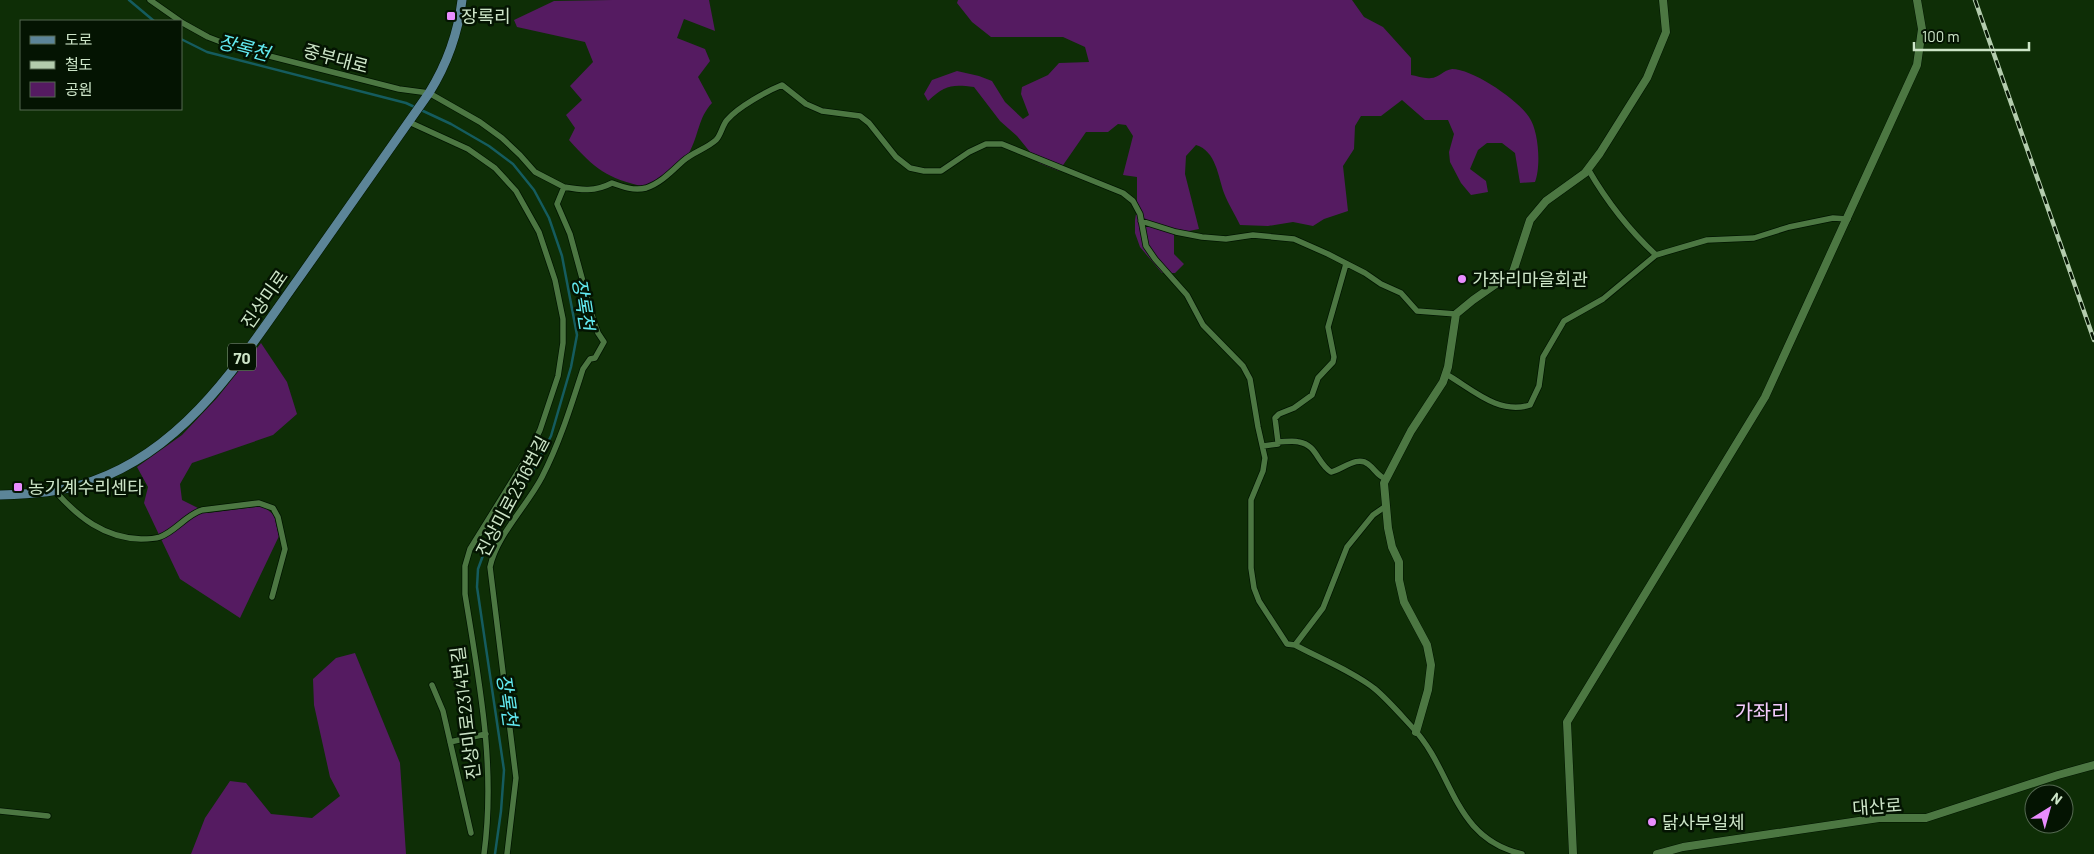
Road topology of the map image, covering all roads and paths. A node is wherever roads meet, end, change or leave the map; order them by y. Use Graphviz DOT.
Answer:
graph roads {
  1 [pos="150,0"];
  2 [pos="462,0"];
  3 [pos="1663,0"];
  4 [pos="1917,0"];
  5 [pos="178,20"];
  6 [pos="182,23"];
  7 [pos="427,95"];
  8 [pos="410,121"];
  9 [pos="1588,169"];
  10 [pos="564,187"];
  11 [pos="1848,219"];
  12 [pos="1141,221"];
  13 [pos="1656,255"];
  14 [pos="1346,264"];
  15 [pos="1456,314"];
  16 [pos="1446,374"];
  17 [pos="1278,442"];
  18 [pos="1263,446"];
  19 [pos="1386,479"];
  20 [pos="55,491"];
  21 [pos="0,495"];
  22 [pos="1386,506"];
  23 [pos="272,597"];
  24 [pos="1295,645"];
  25 [pos="432,685"];
  26 [pos="1416,732"];
  27 [pos="486,734"];
  28 [pos="450,742"];
  29 [pos="2094,766"];
  30 [pos="0,811"];
  31 [pos="48,816"];
  32 [pos="471,832"];
  33 [pos="484,854"];
  34 [pos="507,854"];
  35 [pos="1522,854"];
  36 [pos="1573,854"];
  37 [pos="1657,854"];
  1 -- 5 [label="street, 중부대로"];
  2 -- 7 [label="main road, 70"];
  3 -- 9 [label="street"];
  4 -- 11 [label="street"];
  6 -- 7 [label="street, 중부대로"];
  7 -- 8 [label="main road, 70"];
  7 -- 10 [label="street"];
  8 -- 20 [label="main road, 진상미로 / 70"];
  8 -- 27 [label="street, 진상미로2314번길"];
  9 -- 13 [label="street"];
  9 -- 15 [label="street"];
  10 -- 12 [label="street"];
  10 -- 34 [label="street, 진상미로2316번길"];
  11 -- 13 [label="street"];
  11 -- 36 [label="street"];
  12 -- 14 [label="street"];
  12 -- 18 [label="street"];
  13 -- 16 [label="street"];
  14 -- 15 [label="street"];
  14 -- 17 [label="street"];
  15 -- 16 [label="street"];
  16 -- 19 [label="street"];
  17 -- 18 [label="street"];
  17 -- 19 [label="street"];
  18 -- 24 [label="street"];
  19 -- 22 [label="street"];
  20 -- 21 [label="main road, 진상미로 / 70"];
  20 -- 23 [label="street"];
  22 -- 24 [label="street"];
  22 -- 26 [label="street"];
  24 -- 26 [label="street"];
  25 -- 28 [label="street"];
  26 -- 35 [label="street"];
  27 -- 28 [label="street"];
  27 -- 33 [label="street, 진상미로2314번길"];
  28 -- 32 [label="street"];
  29 -- 37 [label="street, 대산로"];
  30 -- 31 [label="street"];
}
